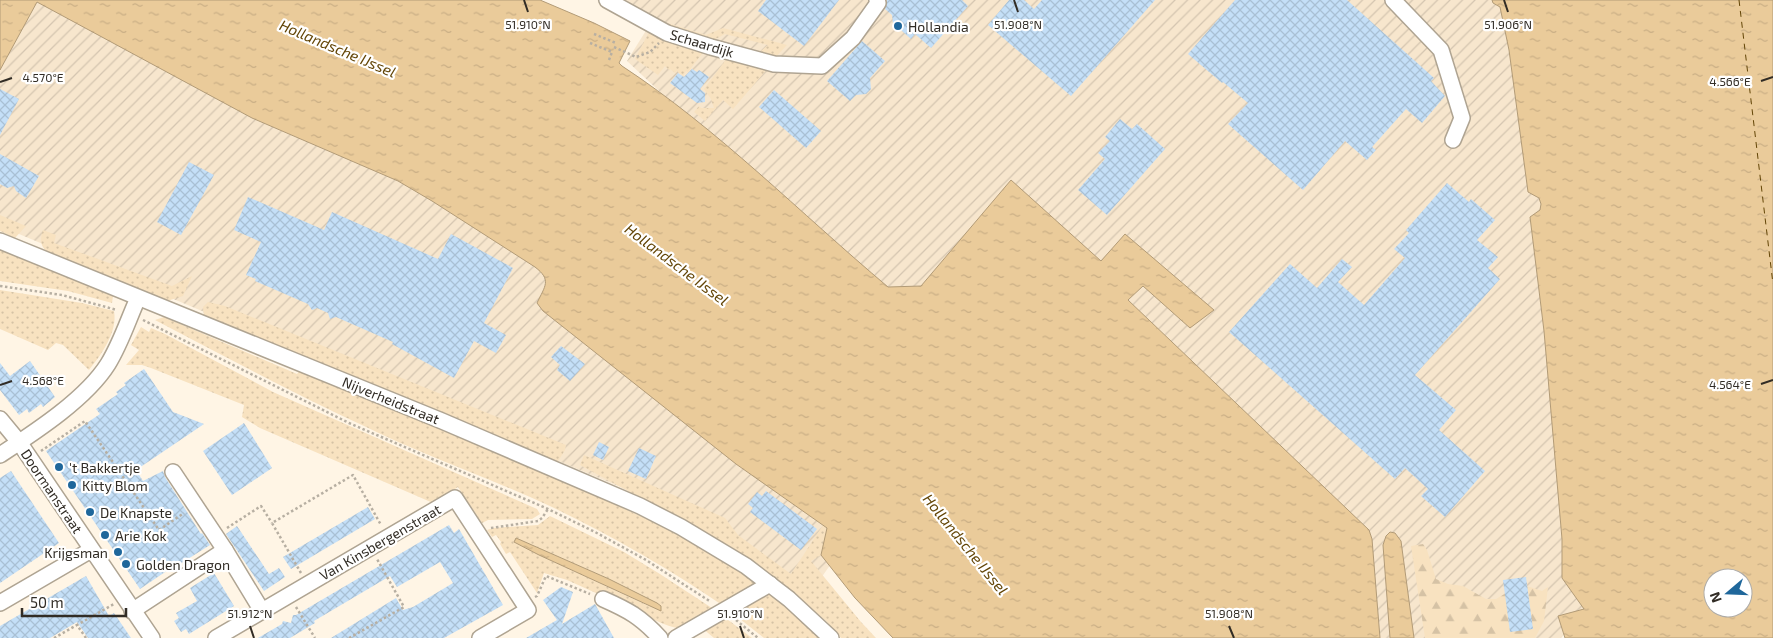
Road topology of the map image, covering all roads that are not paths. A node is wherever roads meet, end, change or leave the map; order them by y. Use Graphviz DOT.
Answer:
graph roads {
  1 [pos="607,0"];
  2 [pos="877,0"];
  3 [pos="1393,0"];
  4 [pos="1453,140"];
  5 [pos="0,241"];
  6 [pos="138,298"];
  7 [pos="0,419"];
  8 [pos="19,442"];
  9 [pos="0,455"];
  10 [pos="173,472"];
  11 [pos="91,550"];
  12 [pos="225,550"];
  13 [pos="770,584"];
  14 [pos="603,599"];
  15 [pos="0,603"];
  16 [pos="128,604"];
  17 [pos="262,611"];
  18 [pos="152,638"];
  19 [pos="216,638"];
  20 [pos="480,638"];
  21 [pos="660,638"];
  22 [pos="676,638"];
  23 [pos="831,638"];
  1 -- 2 [label="street, Schaardijk"];
  3 -- 4 [label="street"];
  5 -- 6 [label="street, Nijverheidstraat"];
  6 -- 8 [label="street"];
  6 -- 13 [label="street, Nijverheidstraat"];
  7 -- 8 [label="street, Doormanstraat"];
  8 -- 9 [label="street"];
  8 -- 11 [label="street, Doormanstraat"];
  10 -- 12 [label="street"];
  11 -- 15 [label="street"];
  11 -- 16 [label="street, Doormanstraat"];
  12 -- 16 [label="street"];
  12 -- 17 [label="street"];
  13 -- 22 [label="street"];
  13 -- 23 [label="street, Nijverheidstraat"];
  14 -- 21 [label="street"];
  16 -- 18 [label="street, Doormanstraat"];
  17 -- 19 [label="street, Van Kinsbergenstraat"];
  17 -- 20 [label="street, Van Kinsbergenstraat"];
}
